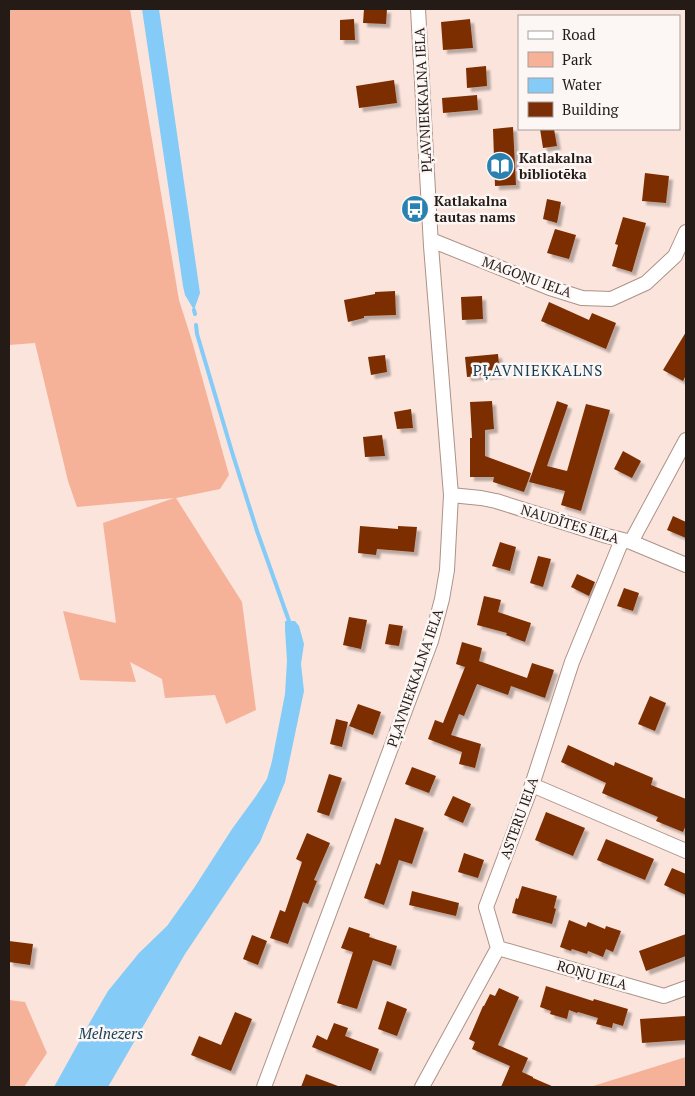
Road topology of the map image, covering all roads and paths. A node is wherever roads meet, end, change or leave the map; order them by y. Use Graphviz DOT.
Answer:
graph roads {
  1 [pos="418,9"];
  2 [pos="686,232"];
  3 [pos="431,240"];
  4 [pos="686,440"];
  5 [pos="451,495"];
  6 [pos="626,541"];
  7 [pos="686,565"];
  8 [pos="532,785"];
  9 [pos="686,851"];
  10 [pos="498,948"];
  11 [pos="686,988"];
  12 [pos="264,1087"];
  13 [pos="422,1087"];
  1 -- 3 [label="street, PĻAVNIEKKALNA IELA"];
  2 -- 3 [label="street, MAGOŅU IELA"];
  3 -- 5 [label="street, PĻAVNIEKKALNA IELA"];
  4 -- 6 [label="street, ASTERU IELA"];
  5 -- 6 [label="street, NAUDĪTES IELA"];
  5 -- 12 [label="street, PĻAVNIEKKALNA IELA"];
  6 -- 7 [label="street, NAUDĪTES IELA"];
  6 -- 8 [label="street, ASTERU IELA"];
  8 -- 9 [label="street"];
  8 -- 10 [label="street, ASTERU IELA"];
  10 -- 11 [label="street, ROŅU IELA"];
  10 -- 13 [label="street"];
}
